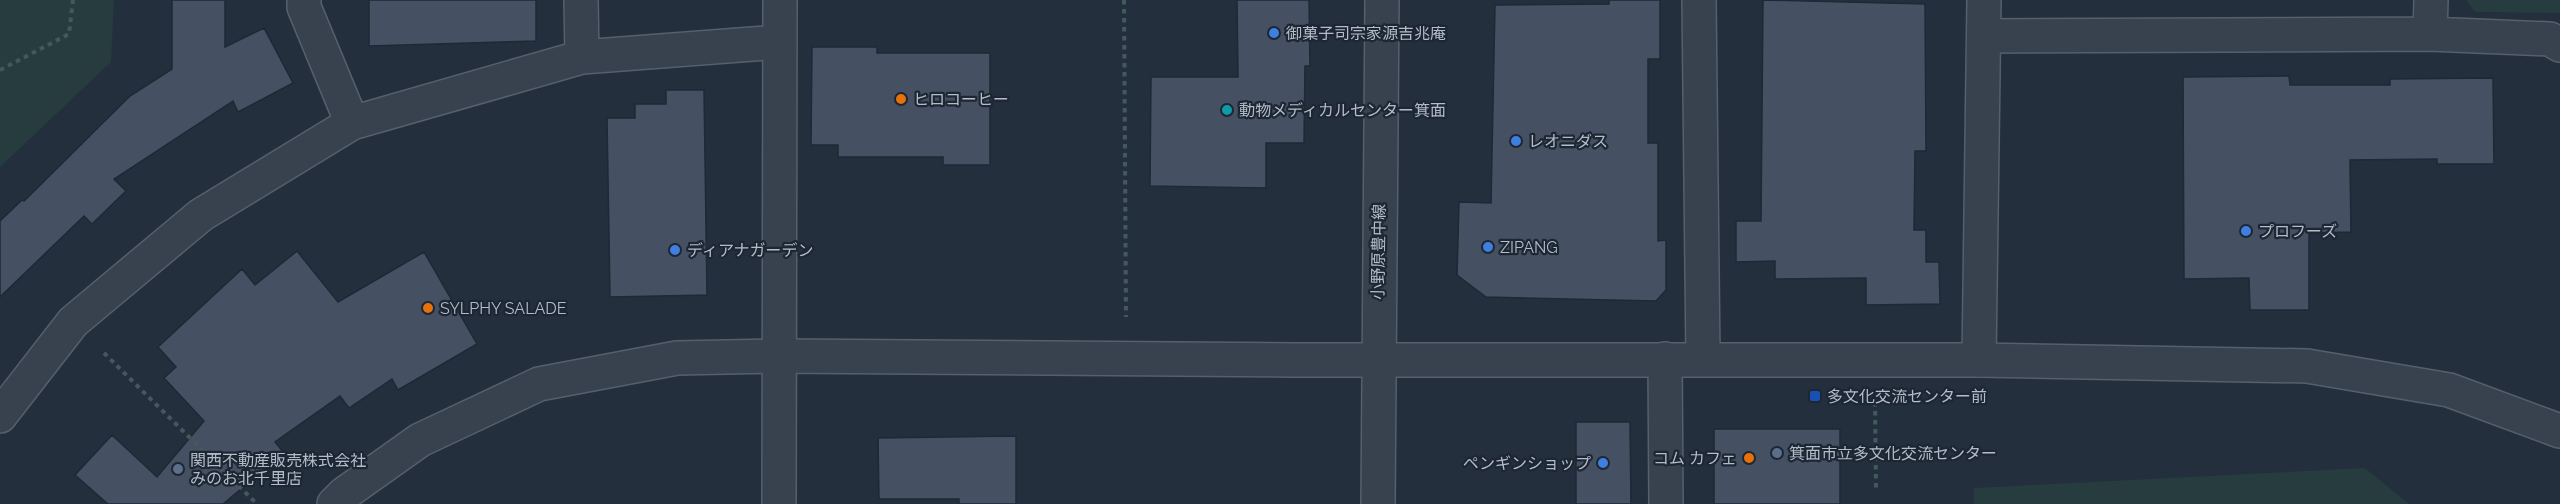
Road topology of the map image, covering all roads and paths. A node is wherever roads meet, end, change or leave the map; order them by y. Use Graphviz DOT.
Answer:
graph roads {
  1 [pos="73,0"];
  2 [pos="304,0"];
  3 [pos="581,0"];
  4 [pos="780,0"];
  5 [pos="1124,0"];
  6 [pos="1382,0"];
  7 [pos="1699,0"];
  8 [pos="1984,0"];
  9 [pos="2431,0"];
  10 [pos="2430,34"];
  11 [pos="1984,36"];
  12 [pos="779,42"];
  13 [pos="2560,45"];
  14 [pos="582,57"];
  15 [pos="0,70"];
  16 [pos="352,123"];
  17 [pos="1126,320"];
  18 [pos="73,322"];
  19 [pos="780,356"];
  20 [pos="1377,359"];
  21 [pos="1665,359"];
  22 [pos="1703,359"];
  23 [pos="1979,360"];
  24 [pos="1875,401"];
  25 [pos="0,416"];
  26 [pos="2560,431"];
  27 [pos="1876,491"];
  28 [pos="257,504"];
  29 [pos="334,504"];
  30 [pos="779,504"];
  31 [pos="1377,504"];
  32 [pos="1666,504"];
  1 -- 15 [label="path"];
  2 -- 16 [label="street"];
  3 -- 14 [label="street"];
  4 -- 12 [label="street"];
  5 -- 17 [label="path"];
  6 -- 20 [label="street, 小野原豊中線"];
  7 -- 22 [label="street"];
  8 -- 11 [label="street"];
  9 -- 10 [label="street"];
  10 -- 11 [label="street"];
  10 -- 13 [label="street"];
  11 -- 23 [label="street"];
  12 -- 14 [label="street"];
  12 -- 19 [label="street"];
  14 -- 16 [label="street"];
  16 -- 18 [label="street"];
  18 -- 25 [label="street"];
  18 -- 28 [label="path"];
  19 -- 20 [label="street"];
  19 -- 29 [label="street"];
  19 -- 30 [label="street"];
  20 -- 21 [label="street"];
  20 -- 31 [label="street, 小野原豊中線"];
  21 -- 22 [label="street"];
  21 -- 32 [label="street"];
  22 -- 23 [label="street"];
  23 -- 26 [label="street"];
  24 -- 27 [label="path"];
}
